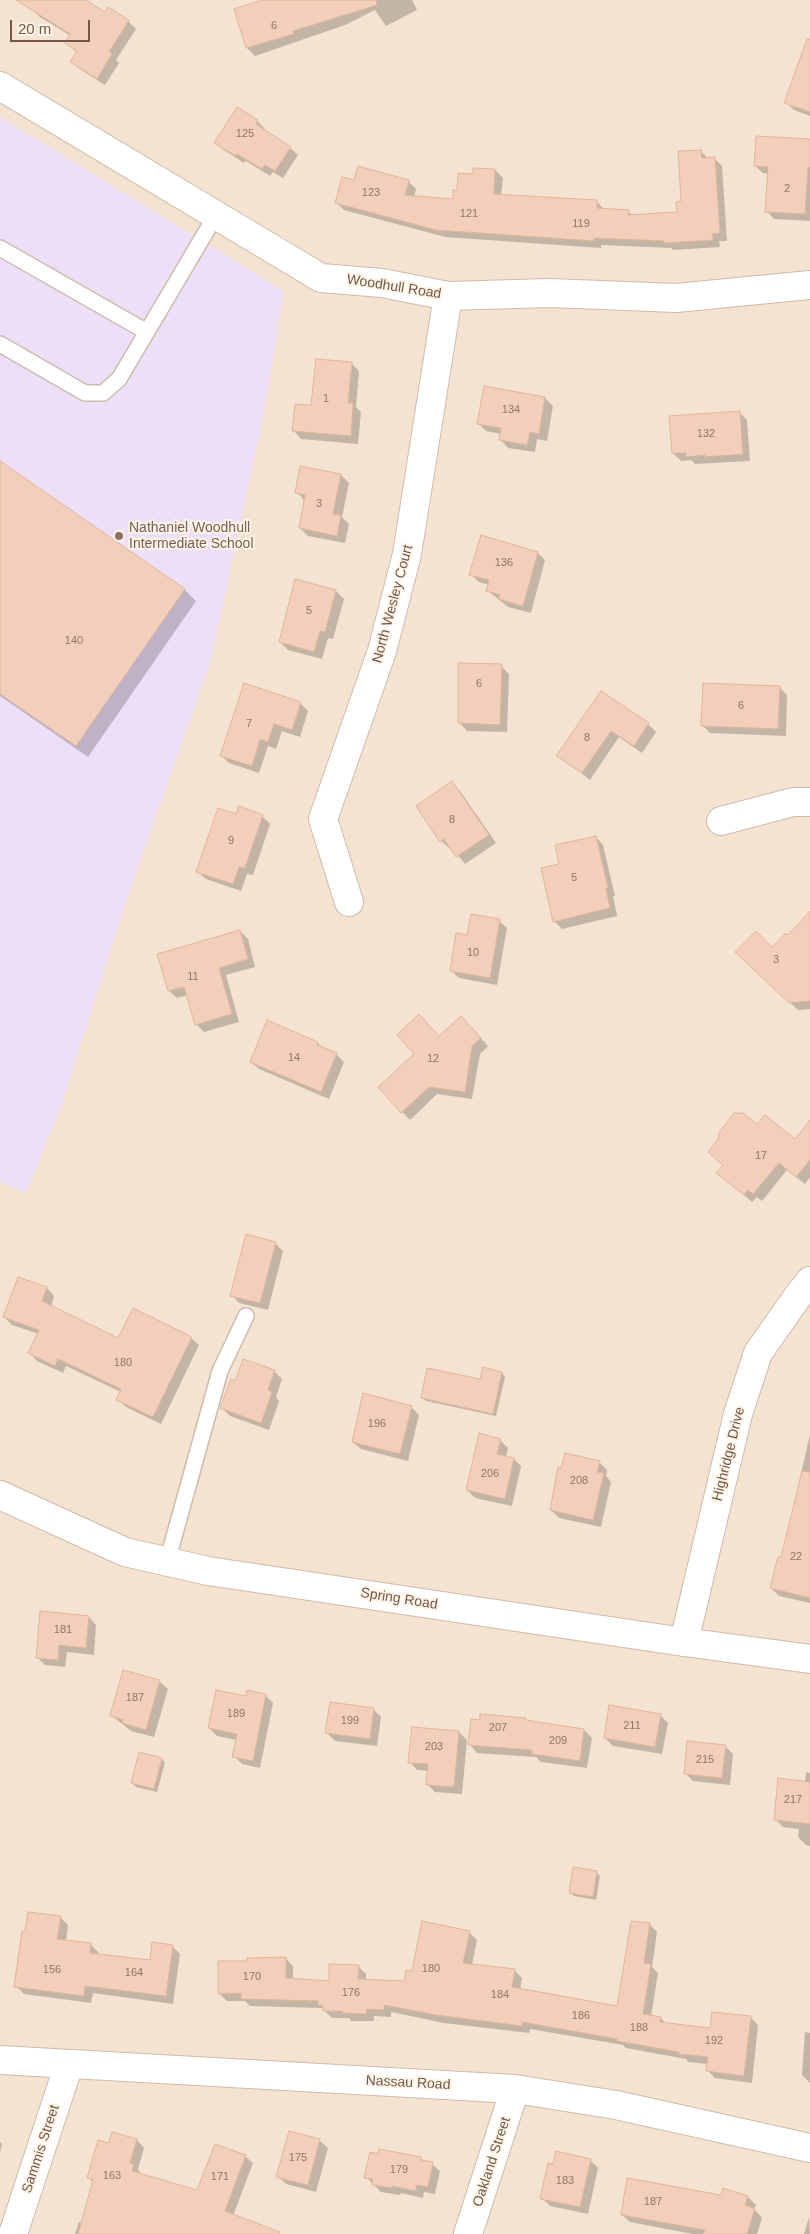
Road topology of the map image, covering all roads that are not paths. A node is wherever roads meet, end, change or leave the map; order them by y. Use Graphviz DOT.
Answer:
graph roads {
  1 [pos="0,86"];
  2 [pos="216,215"];
  3 [pos="0,248"];
  4 [pos="810,285"];
  5 [pos="448,296"];
  6 [pos="146,332"];
  7 [pos="0,344"];
  8 [pos="810,802"];
  9 [pos="721,820"];
  10 [pos="349,902"];
  11 [pos="810,1282"];
  12 [pos="246,1316"];
  13 [pos="0,1495"];
  14 [pos="167,1562"];
  15 [pos="684,1642"];
  16 [pos="810,1659"];
  17 [pos="0,2060"];
  18 [pos="68,2064"];
  19 [pos="516,2089"];
  20 [pos="810,2148"];
  21 [pos="13,2234"];
  22 [pos="468,2234"];
  1 -- 2 [label="street, Woodhull Road"];
  2 -- 5 [label="street, Woodhull Road"];
  2 -- 6 [label="lane"];
  3 -- 6 [label="lane"];
  4 -- 5 [label="street, Woodhull Road"];
  5 -- 10 [label="street, North Wesley Court"];
  6 -- 7 [label="lane"];
  8 -- 9 [label="street"];
  11 -- 15 [label="street, Highridge Drive"];
  12 -- 14 [label="lane"];
  13 -- 14 [label="street, Spring Road"];
  14 -- 15 [label="street, Spring Road"];
  15 -- 16 [label="street, Spring Road"];
  17 -- 18 [label="street, Nassau Road"];
  18 -- 19 [label="street, Nassau Road"];
  18 -- 21 [label="street, Sammis Street"];
  19 -- 20 [label="street, Nassau Road"];
  19 -- 22 [label="street, Oakland Street"];
}
